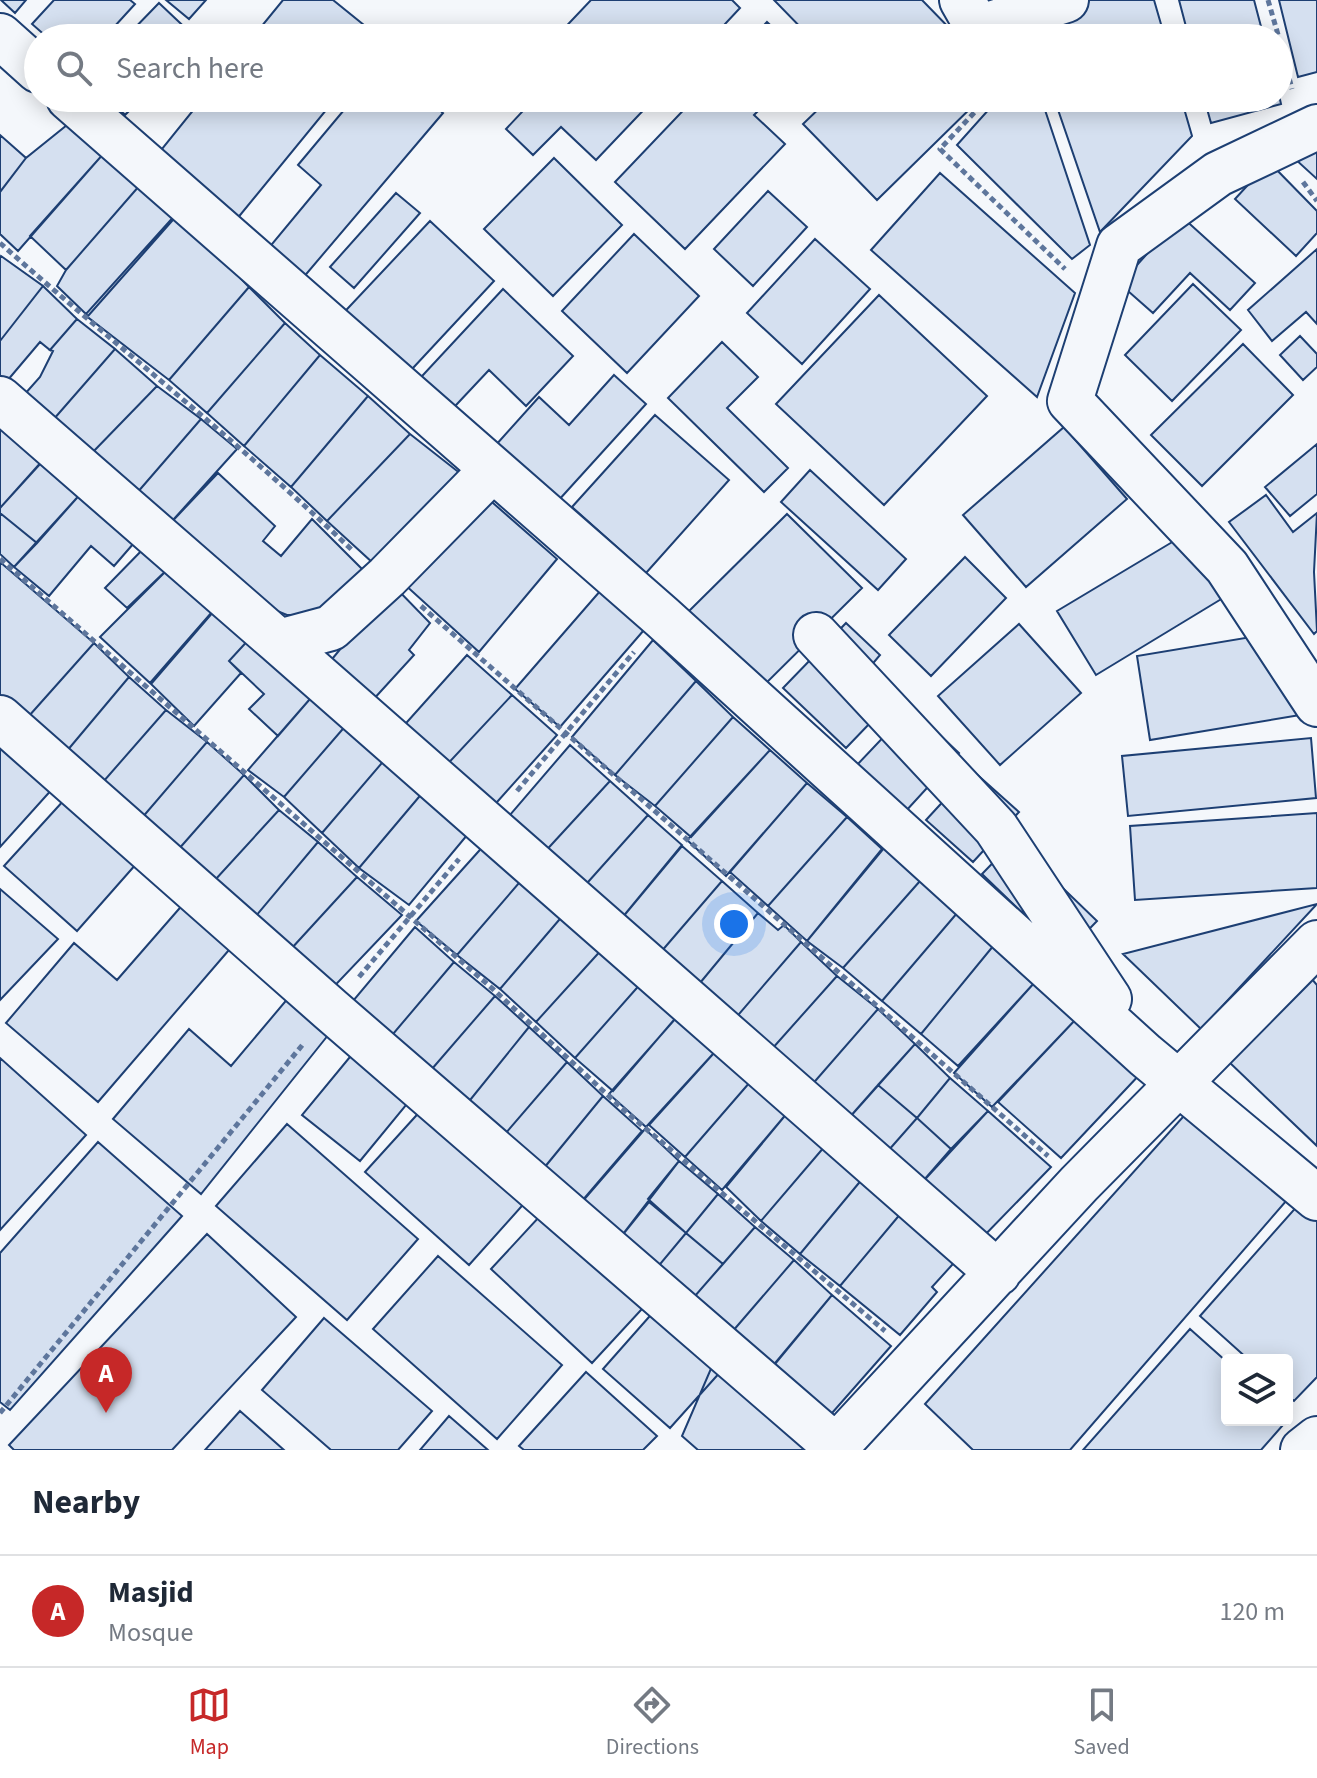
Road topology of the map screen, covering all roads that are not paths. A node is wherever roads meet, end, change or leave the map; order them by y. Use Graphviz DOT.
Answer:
graph roads {
  1 [pos="962,0"];
  2 [pos="1066,0"];
  3 [pos="976,24"];
  4 [pos="991,24"];
  5 [pos="0,36"];
  6 [pos="24,57"];
  7 [pos="85,112"];
  8 [pos="1317,127"];
  9 [pos="0,399"];
  10 [pos="491,471"];
  11 [pos="816,635"];
  12 [pos="279,642"];
  13 [pos="1317,704"];
  14 [pos="0,718"];
  15 [pos="1317,943"];
  16 [pos="1162,1067"];
  17 [pos="1317,1198"];
  18 [pos="998,1273"];
  19 [pos="1317,1439"];
  20 [pos="834,1448"];
  21 [pos="1303,1450"];
  1 -- 3 [label="street"];
  2 -- 4 [label="street"];
  5 -- 6 [label="street"];
  7 -- 10 [label="street"];
  8 -- 13 [label="street"];
  9 -- 12 [label="street"];
  10 -- 12 [label="street"];
  10 -- 16 [label="street"];
  11 -- 16 [label="street"];
  12 -- 18 [label="street"];
  14 -- 20 [label="street"];
  15 -- 16 [label="street"];
  16 -- 17 [label="street"];
  16 -- 18 [label="street"];
  18 -- 20 [label="street"];
  19 -- 21 [label="street"];
}
